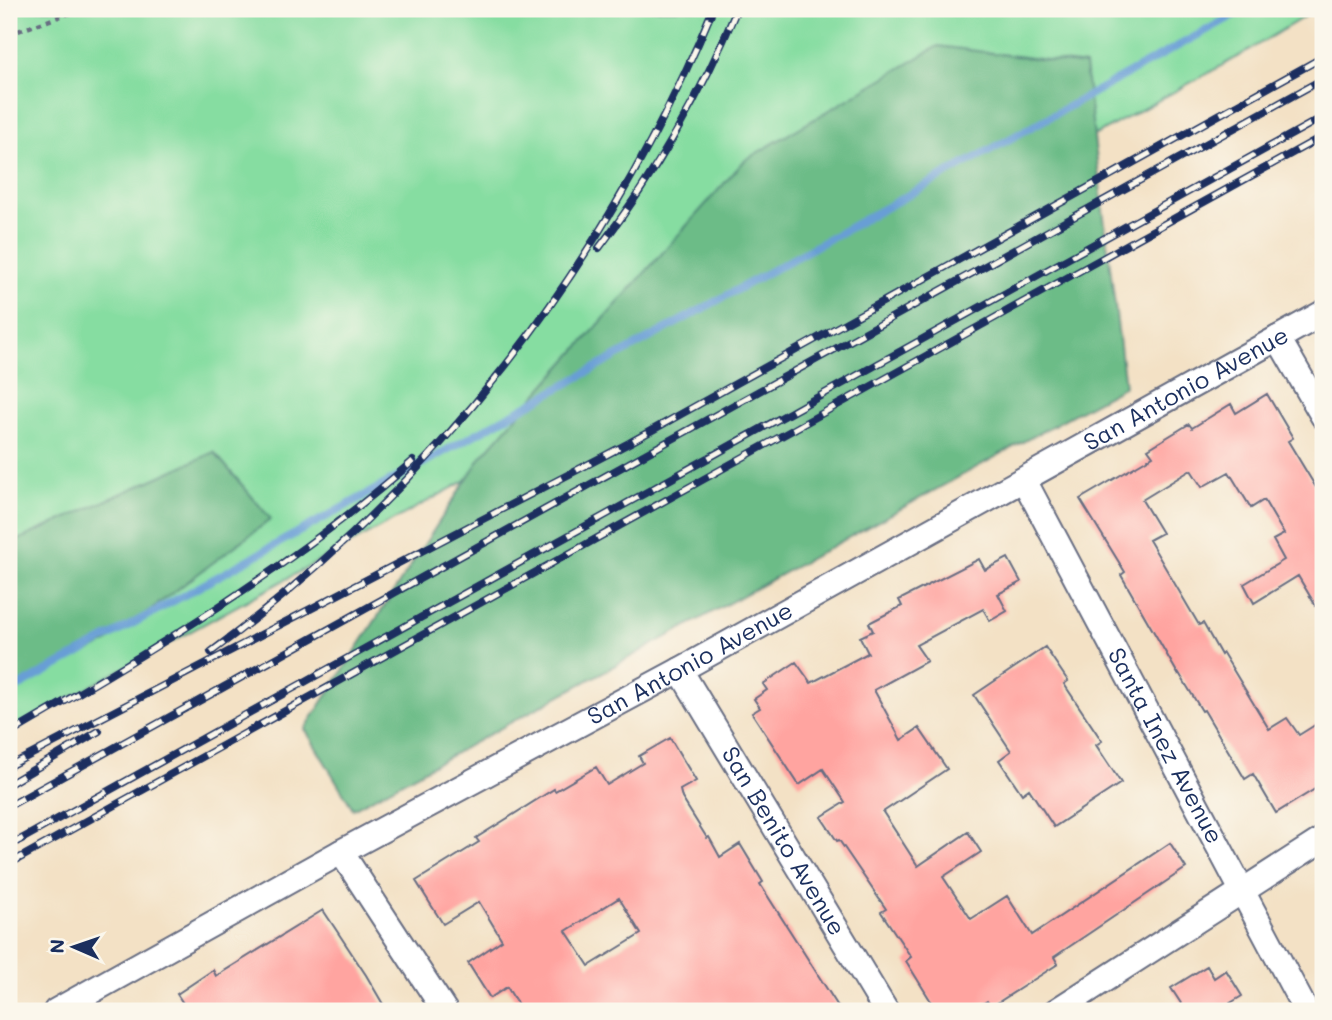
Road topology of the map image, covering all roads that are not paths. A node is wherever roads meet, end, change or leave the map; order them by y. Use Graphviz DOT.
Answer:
graph roads {
  1 [pos="1323,313"];
  2 [pos="1278,338"];
  3 [pos="1323,416"];
  4 [pos="1024,480"];
  5 [pos="680,670"];
  6 [pos="1323,839"];
  7 [pos="341,852"];
  8 [pos="1244,891"];
  9 [pos="63,1010"];
  10 [pos="445,1011"];
  11 [pos="886,1011"];
  12 [pos="1056,1011"];
  13 [pos="1306,1011"];
  1 -- 2 [label="street, San Antonio Avenue"];
  2 -- 3 [label="street"];
  2 -- 4 [label="street, San Antonio Avenue"];
  4 -- 5 [label="street, San Antonio Avenue"];
  4 -- 8 [label="street, Santa Inez Avenue"];
  5 -- 7 [label="street, San Antonio Avenue"];
  5 -- 11 [label="street, San Benito Avenue"];
  6 -- 8 [label="street"];
  7 -- 9 [label="street, San Antonio Avenue"];
  7 -- 10 [label="street"];
  8 -- 12 [label="street"];
  8 -- 13 [label="street, Santa Inez Avenue"];
}
